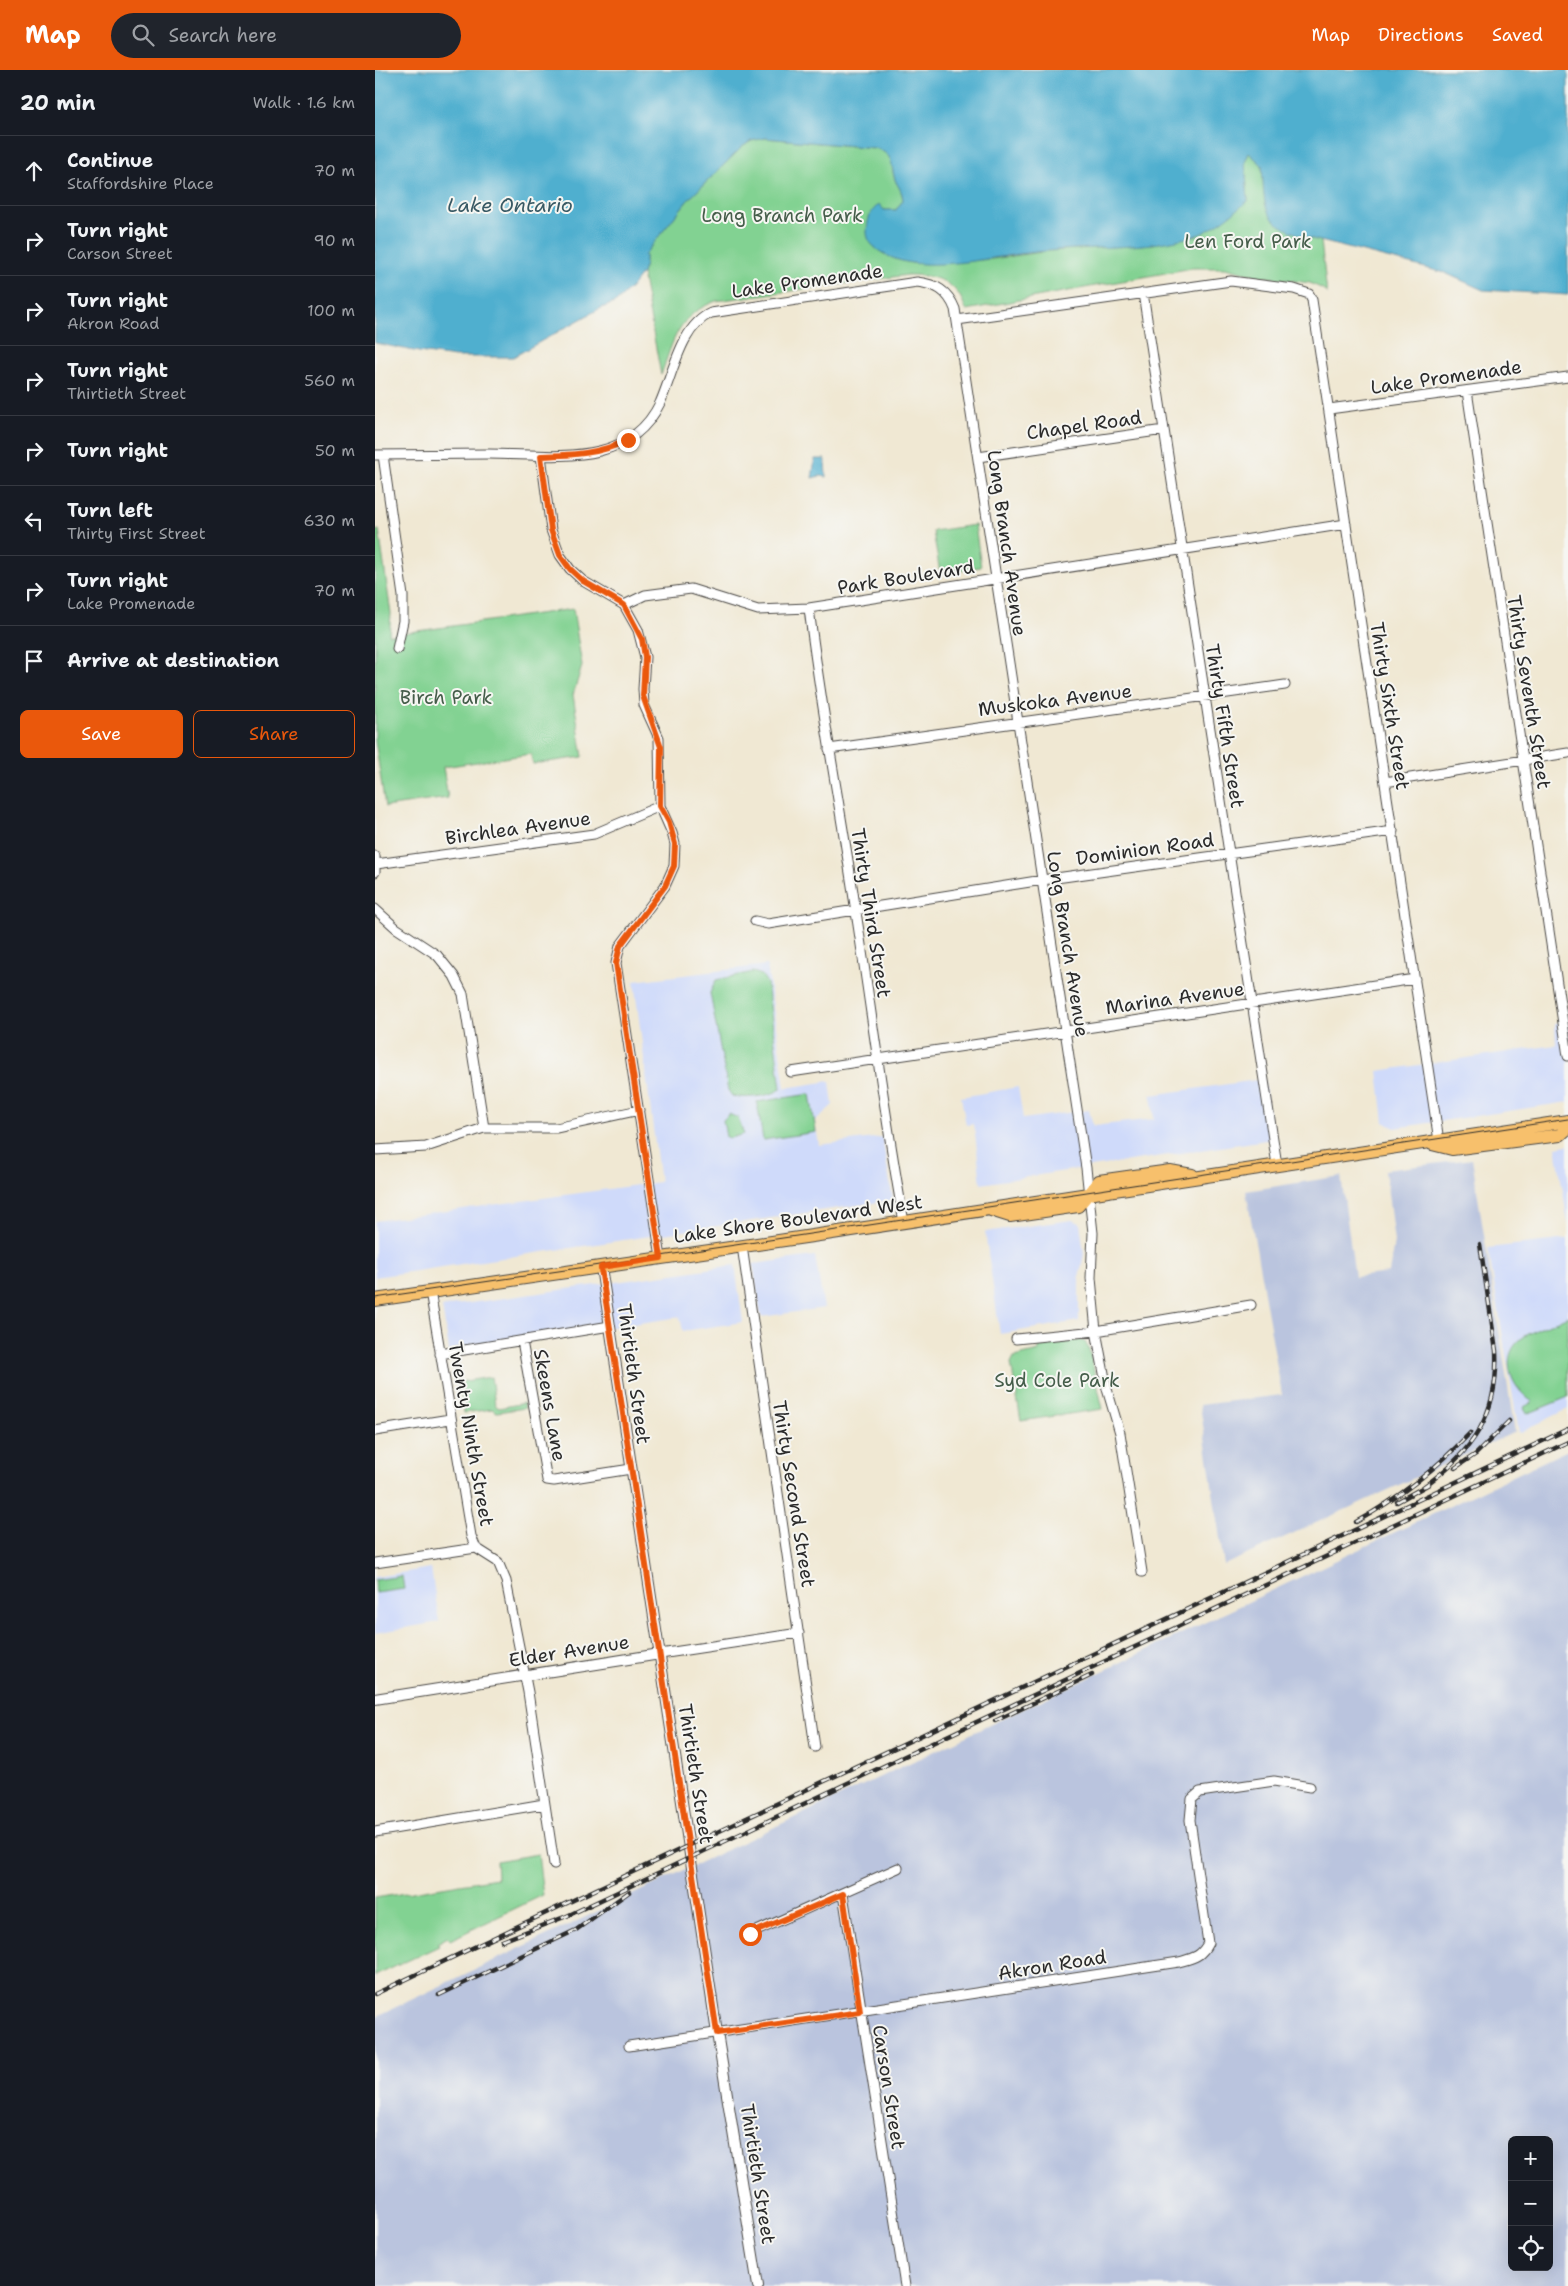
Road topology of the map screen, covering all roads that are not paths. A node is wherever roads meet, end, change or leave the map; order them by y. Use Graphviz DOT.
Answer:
graph roads {
  1 [pos="1143,293"];
  2 [pos="957,320"];
  3 [pos="1568,377"];
  4 [pos="1467,391"];
  5 [pos="1329,409"];
  6 [pos="1164,430"];
  7 [pos="379,455"];
  8 [pos="541,456"];
  9 [pos="978,457"];
  10 [pos="1345,524"];
  11 [pos="1181,549"];
  12 [pos="997,580"];
  13 [pos="624,605"];
  14 [pos="809,608"];
  15 [pos="397,648"];
  16 [pos="1285,685"];
  17 [pos="1205,697"];
  18 [pos="1017,721"];
  19 [pos="829,748"];
  20 [pos="1568,753"];
  21 [pos="1523,760"];
  22 [pos="1385,782"];
  23 [pos="660,806"];
  24 [pos="1393,831"];
  25 [pos="1228,854"];
  26 [pos="375,864"];
  27 [pos="1042,880"];
  28 [pos="375,909"];
  29 [pos="856,910"];
  30 [pos="755,921"];
  31 [pos="1415,979"];
  32 [pos="1251,1004"];
  33 [pos="1064,1030"];
  34 [pos="1568,1056"];
  35 [pos="877,1059"];
  36 [pos="791,1072"];
  37 [pos="639,1110"];
  38 [pos="1568,1122"];
  39 [pos="484,1128"];
  40 [pos="1568,1128"];
  41 [pos="1439,1141"];
  42 [pos="1425,1143"];
  43 [pos="375,1150"];
  44 [pos="1277,1164"];
  45 [pos="1090,1194"];
  46 [pos="904,1222"];
  47 [pos="742,1246"];
  48 [pos="661,1258"];
  49 [pos="601,1267"];
  50 [pos="431,1292"];
  51 [pos="375,1300"];
  52 [pos="1251,1305"];
  53 [pos="609,1326"];
  54 [pos="1096,1331"];
  55 [pos="1017,1339"];
  56 [pos="522,1341"];
  57 [pos="440,1354"];
  58 [pos="450,1419"];
  59 [pos="375,1431"];
  60 [pos="631,1468"];
  61 [pos="476,1548"];
  62 [pos="375,1563"];
  63 [pos="1142,1572"];
  64 [pos="799,1633"];
  65 [pos="660,1654"];
  66 [pos="525,1676"];
  67 [pos="375,1699"];
  68 [pos="815,1747"];
  69 [pos="1310,1787"];
  70 [pos="544,1804"];
  71 [pos="375,1832"];
  72 [pos="554,1864"];
  73 [pos="898,1868"];
  74 [pos="843,1894"];
  75 [pos="750,1934"];
  76 [pos="860,2012"];
  77 [pos="717,2033"];
  78 [pos="629,2046"];
  79 [pos="758,2286"];
  80 [pos="905,2286"];
  1 -- 2 [label="street"];
  1 -- 5 [label="street, Thirty Sixth Street"];
  1 -- 6 [label="street, Thirty Fifth Street"];
  2 -- 8 [label="street, Lake Promenade"];
  2 -- 9 [label="street, Long Branch Avenue"];
  3 -- 4 [label="street, Lake Promenade"];
  4 -- 5 [label="street, Lake Promenade"];
  4 -- 21 [label="street, Thirty Seventh Street"];
  5 -- 10 [label="street, Thirty Sixth Street"];
  6 -- 9 [label="street, Chapel Road"];
  6 -- 11 [label="street, Thirty Fifth Street"];
  7 -- 8 [label="street, Lake Promenade"];
  7 -- 15 [label="street"];
  8 -- 13 [label="street"];
  9 -- 12 [label="street, Long Branch Avenue"];
  10 -- 11 [label="street, Park Boulevard"];
  10 -- 22 [label="street, Thirty Sixth Street"];
  11 -- 12 [label="street, Park Boulevard"];
  11 -- 17 [label="street, Thirty Fifth Street"];
  12 -- 14 [label="street, Park Boulevard"];
  12 -- 18 [label="street, Long Branch Avenue"];
  13 -- 14 [label="street, Park Boulevard"];
  13 -- 23 [label="street"];
  14 -- 19 [label="street, Thirty Third Street"];
  16 -- 17 [label="street, Muskoka Avenue"];
  17 -- 18 [label="street, Muskoka Avenue"];
  17 -- 25 [label="street, Thirty Fifth Street"];
  18 -- 19 [label="street, Muskoka Avenue"];
  18 -- 27 [label="street, Long Branch Avenue"];
  19 -- 29 [label="street, Thirty Third Street"];
  20 -- 21 [label="street"];
  21 -- 22 [label="street"];
  21 -- 34 [label="street, Thirty Seventh Street"];
  22 -- 24 [label="street, Thirty Sixth Street"];
  23 -- 26 [label="street, Birchlea Avenue"];
  23 -- 37 [label="street"];
  24 -- 25 [label="street, Dominion Road"];
  24 -- 31 [label="street, Thirty Sixth Street"];
  25 -- 27 [label="street, Dominion Road"];
  25 -- 32 [label="street, Thirty Fifth Street"];
  27 -- 29 [label="street, Dominion Road"];
  27 -- 33 [label="street, Long Branch Avenue"];
  28 -- 39 [label="street"];
  29 -- 30 [label="street, Dominion Road"];
  29 -- 35 [label="street, Thirty Third Street"];
  31 -- 32 [label="street, Marina Avenue"];
  31 -- 41 [label="street, Thirty Sixth Street"];
  32 -- 33 [label="street, Marina Avenue"];
  32 -- 44 [label="street, Thirty Fifth Street"];
  33 -- 35 [label="street, Marina Avenue"];
  33 -- 45 [label="street, Long Branch Avenue"];
  35 -- 36 [label="street, Marina Avenue"];
  35 -- 46 [label="street, Thirty Third Street"];
  37 -- 39 [label="street"];
  37 -- 48 [label="street"];
  38 -- 41 [label="main road, Lake Shore Boulevard West"];
  39 -- 43 [label="street"];
  40 -- 42 [label="main road, Lake Shore Boulevard West"];
  41 -- 42 [label="main road, Lake Shore Boulevard West"];
  42 -- 44 [label="main road, Lake Shore Boulevard West"];
  44 -- 45 [label="main road, Lake Shore Boulevard West"];
  45 -- 46 [label="main road, Lake Shore Boulevard West"];
  45 -- 54 [label="street, Long Branch Avenue"];
  46 -- 47 [label="main road, Lake Shore Boulevard West"];
  47 -- 48 [label="main road, Lake Shore Boulevard West"];
  47 -- 64 [label="street, Thirty Second Street"];
  48 -- 49 [label="main road, Lake Shore Boulevard West"];
  49 -- 50 [label="main road, Lake Shore Boulevard West"];
  49 -- 53 [label="street, Thirtieth Street"];
  50 -- 51 [label="main road, Lake Shore Boulevard West"];
  50 -- 57 [label="street, Twenty Ninth Street"];
  52 -- 54 [label="street"];
  53 -- 56 [label="street, Skeens Lane"];
  53 -- 60 [label="street, Thirtieth Street"];
  54 -- 55 [label="street"];
  54 -- 63 [label="street, Long Branch Avenue"];
  56 -- 57 [label="street, Skeens Lane"];
  56 -- 60 [label="street, Skeens Lane"];
  57 -- 58 [label="street, Twenty Ninth Street"];
  58 -- 59 [label="street"];
  58 -- 61 [label="street, Twenty Ninth Street"];
  60 -- 65 [label="street, Thirtieth Street"];
  61 -- 62 [label="street"];
  61 -- 66 [label="street, Twenty Ninth Street"];
  64 -- 65 [label="street, Elder Avenue"];
  64 -- 68 [label="street, Thirty Second Street"];
  65 -- 66 [label="street, Elder Avenue"];
  65 -- 77 [label="street, Thirtieth Street"];
  66 -- 67 [label="street, Elder Avenue"];
  66 -- 70 [label="street, Twenty Ninth Street"];
  69 -- 76 [label="street, Akron Road"];
  70 -- 71 [label="street"];
  70 -- 72 [label="street, Twenty Ninth Street"];
  73 -- 74 [label="street"];
  74 -- 75 [label="street"];
  74 -- 76 [label="street, Carson Street"];
  76 -- 77 [label="street, Akron Road"];
  76 -- 80 [label="street, Carson Street"];
  77 -- 78 [label="street, Akron Road"];
  77 -- 79 [label="street, Thirtieth Street"];
}
